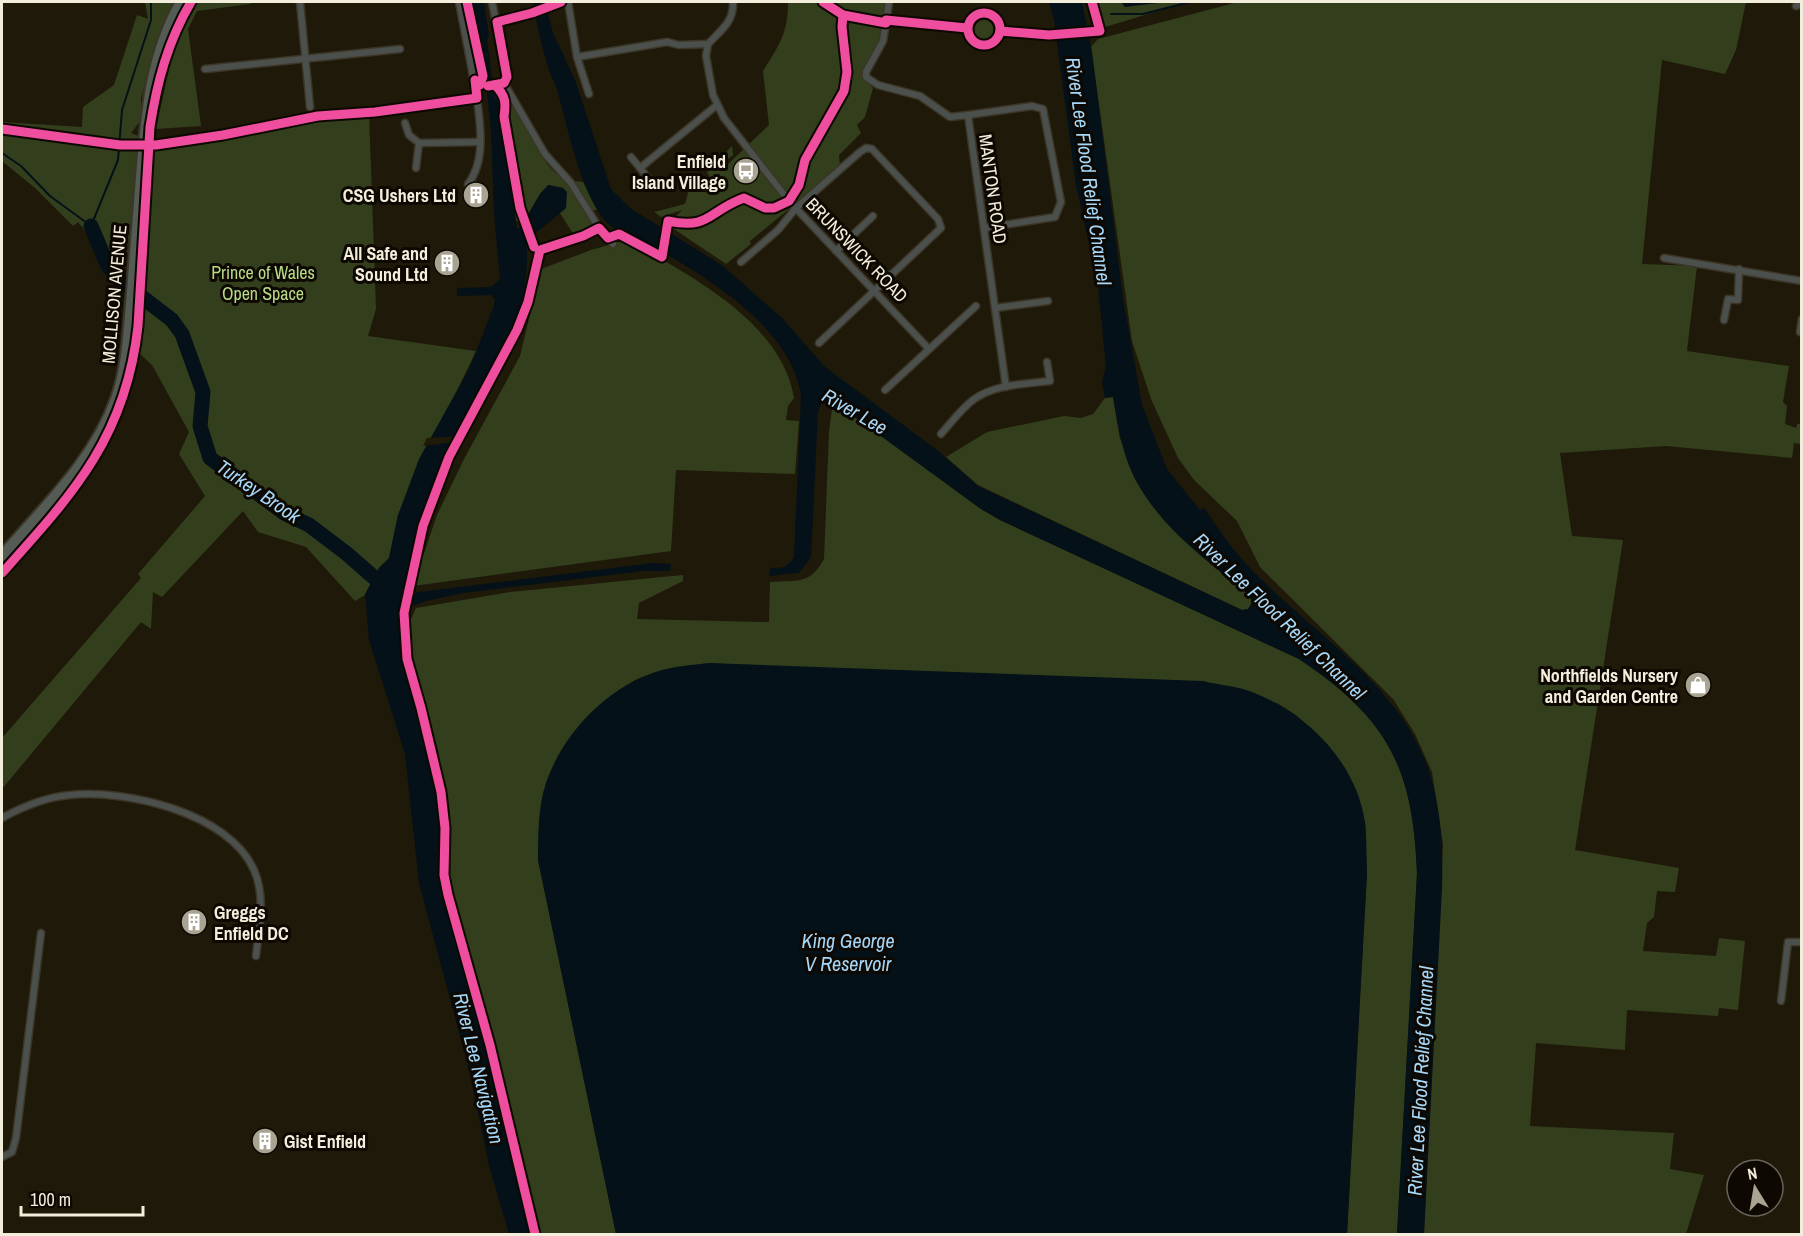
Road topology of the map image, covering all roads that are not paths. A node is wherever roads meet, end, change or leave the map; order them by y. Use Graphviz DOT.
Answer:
graph roads {
  1 [pos="181,2"];
  2 [pos="300,2"];
  3 [pos="459,2"];
  4 [pos="492,2"];
  5 [pos="568,2"];
  6 [pos="733,2"];
  7 [pos="889,2"];
  8 [pos="886,20"];
  9 [pos="967,28"];
  10 [pos="1000,31"];
  11 [pos="1010,33"];
  12 [pos="708,44"];
  13 [pos="400,49"];
  14 [pos="577,57"];
  15 [pos="305,58"];
  16 [pos="206,69"];
  17 [pos="475,80"];
  18 [pos="504,83"];
  19 [pos="590,94"];
  20 [pos="717,105"];
  21 [pos="310,107"];
  22 [pos="968,115"];
  23 [pos="405,123"];
  24 [pos="479,142"];
  25 [pos="419,143"];
  26 [pos="631,157"];
  27 [pos="416,168"];
  28 [pos="640,168"];
  29 [pos="651,182"];
  30 [pos="468,184"];
  31 [pos="796,208"];
  32 [pos="873,216"];
  33 [pos="984,228"];
  34 [pos="613,244"];
  35 [pos="836,251"];
  36 [pos="1664,258"];
  37 [pos="741,262"];
  38 [pos="1739,270"];
  39 [pos="1802,281"];
  40 [pos="875,291"];
  41 [pos="1048,301"];
  42 [pos="976,306"];
  43 [pos="995,308"];
  44 [pos="1802,319"];
  45 [pos="1724,320"];
  46 [pos="1800,332"];
  47 [pos="819,342"];
  48 [pos="929,349"];
  49 [pos="1047,362"];
  50 [pos="1006,387"];
  51 [pos="885,390"];
  52 [pos="941,434"];
  53 [pos="2,556"];
  54 [pos="2,819"];
  55 [pos="40,933"];
  56 [pos="1802,942"];
  57 [pos="256,956"];
  58 [pos="1781,1001"];
  59 [pos="2,1157"];
  1 -- 53 [label="main road, MOLLISON AVENUE"];
  2 -- 15 [label="street"];
  3 -- 17 [label="street"];
  4 -- 18 [label="street"];
  5 -- 14 [label="street"];
  6 -- 12 [label="street"];
  7 -- 8 [label="street, MANTON ROAD"];
  8 -- 9 [label="street"];
  8 -- 22 [label="street, MANTON ROAD"];
  9 -- 10 [label="street"];
  9 -- 10 [label="street"];
  10 -- 11 [label="street"];
  12 -- 14 [label="street"];
  12 -- 20 [label="street, BRUNSWICK ROAD"];
  13 -- 15 [label="street"];
  14 -- 19 [label="street"];
  15 -- 16 [label="street"];
  15 -- 21 [label="street"];
  17 -- 18 [label="street"];
  17 -- 24 [label="street"];
  18 -- 34 [label="street"];
  20 -- 28 [label="street"];
  20 -- 31 [label="street, BRUNSWICK ROAD"];
  22 -- 33 [label="street, MANTON ROAD"];
  22 -- 33 [label="street"];
  23 -- 25 [label="street"];
  24 -- 25 [label="street"];
  24 -- 30 [label="street"];
  25 -- 27 [label="street"];
  26 -- 28 [label="street"];
  28 -- 29 [label="street"];
  31 -- 35 [label="street, BRUNSWICK ROAD"];
  31 -- 37 [label="street"];
  31 -- 40 [label="street"];
  32 -- 35 [label="street"];
  33 -- 43 [label="street, MANTON ROAD"];
  35 -- 40 [label="street, BRUNSWICK ROAD"];
  36 -- 38 [label="street"];
  38 -- 39 [label="street"];
  38 -- 45 [label="street"];
  40 -- 47 [label="street"];
  40 -- 48 [label="street, BRUNSWICK ROAD"];
  41 -- 43 [label="street"];
  42 -- 48 [label="street"];
  43 -- 50 [label="street, MANTON ROAD"];
  44 -- 46 [label="street"];
  48 -- 51 [label="street"];
  49 -- 50 [label="street"];
  50 -- 52 [label="street"];
  54 -- 57 [label="street"];
  55 -- 59 [label="street"];
  56 -- 58 [label="street"];
}
